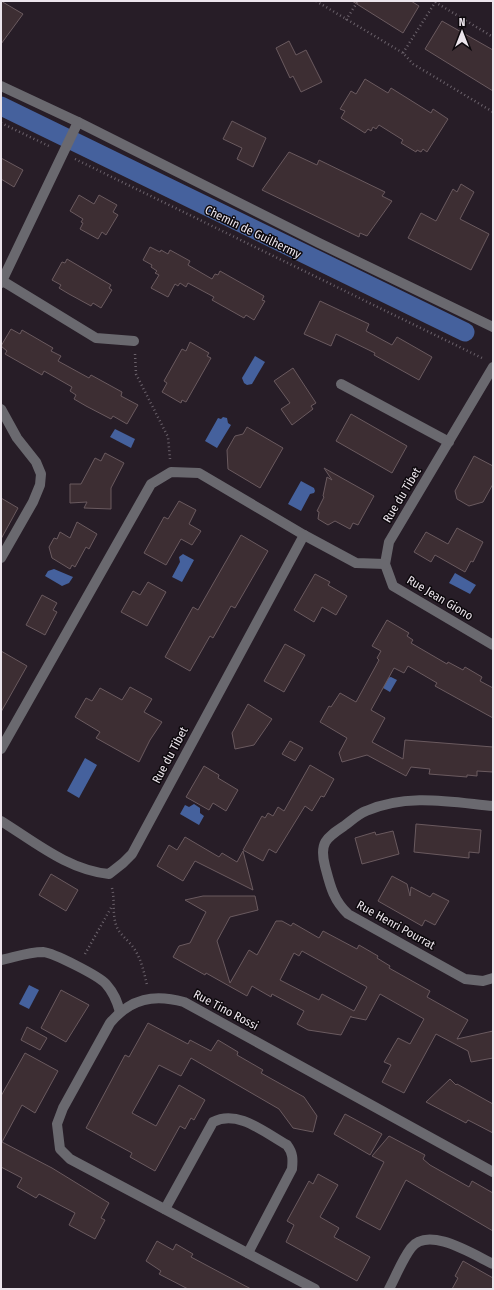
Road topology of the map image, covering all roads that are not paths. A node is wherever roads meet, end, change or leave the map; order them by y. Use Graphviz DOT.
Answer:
graph roads {
  1 [pos="1,86"];
  2 [pos="78,122"];
  3 [pos="1,281"];
  4 [pos="493,327"];
  5 [pos="134,341"];
  6 [pos="489,363"];
  7 [pos="342,384"];
  8 [pos="1,409"];
  9 [pos="449,442"];
  10 [pos="304,535"];
  11 [pos="1,558"];
  12 [pos="385,564"];
  13 [pos="493,645"];
  14 [pos="1,749"];
  15 [pos="493,806"];
  16 [pos="1,821"];
  17 [pos="1,960"];
  18 [pos="493,978"];
  19 [pos="120,1012"];
  20 [pos="493,1172"];
  21 [pos="165,1209"];
  22 [pos="248,1253"];
  23 [pos="493,1264"];
  24 [pos="314,1289"];
  25 [pos="388,1289"];
  1 -- 2 [label="street, Chemin de Guilhermy"];
  2 -- 3 [label="street"];
  2 -- 4 [label="street, Chemin de Guilhermy"];
  3 -- 5 [label="street"];
  6 -- 9 [label="street, Rue du Tibet"];
  7 -- 9 [label="street"];
  8 -- 11 [label="street"];
  9 -- 12 [label="street, Rue du Tibet"];
  10 -- 12 [label="street"];
  10 -- 14 [label="street"];
  10 -- 16 [label="street, Rue du Tibet"];
  12 -- 13 [label="street, Rue Jean Giono"];
  15 -- 18 [label="street, Rue Henri Pourrat"];
  17 -- 19 [label="street"];
  19 -- 20 [label="street, Rue Tino Rossi"];
  19 -- 21 [label="street"];
  21 -- 22 [label="street"];
  21 -- 22 [label="street"];
  22 -- 24 [label="street"];
  23 -- 25 [label="street"];
}
